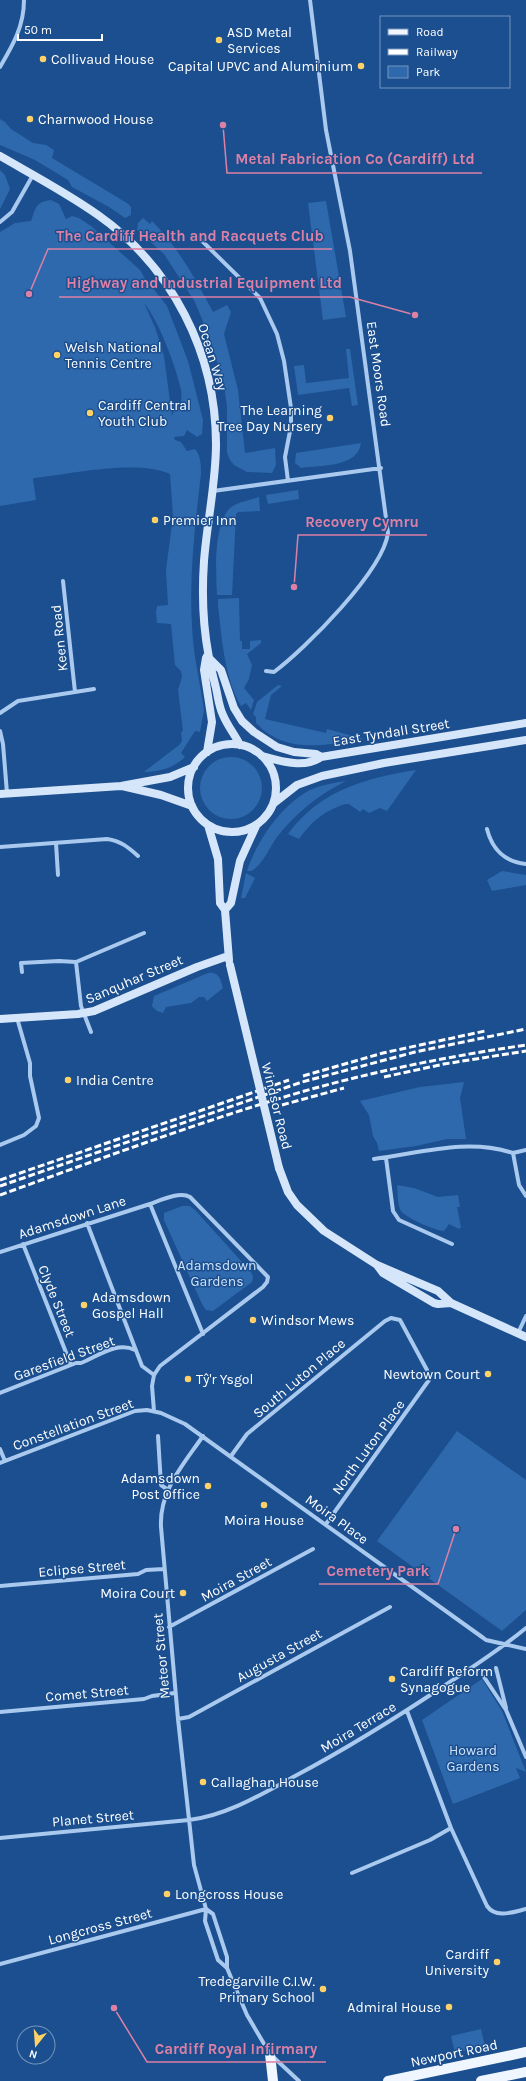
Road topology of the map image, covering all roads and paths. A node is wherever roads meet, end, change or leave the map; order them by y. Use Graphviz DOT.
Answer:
graph roads {
  1 [pos="24,0"];
  2 [pos="310,0"];
  3 [pos="0,67"];
  4 [pos="0,156"];
  5 [pos="34,175"];
  6 [pos="0,222"];
  7 [pos="198,237"];
  8 [pos="381,468"];
  9 [pos="288,481"];
  10 [pos="212,491"];
  11 [pos="64,581"];
  12 [pos="207,655"];
  13 [pos="266,671"];
  14 [pos="94,689"];
  15 [pos="75,692"];
  16 [pos="0,713"];
  17 [pos="526,723"];
  18 [pos="0,731"];
  19 [pos="526,740"];
  20 [pos="240,745"];
  21 [pos="207,752"];
  22 [pos="262,756"];
  23 [pos="321,757"];
  24 [pos="194,767"];
  25 [pos="120,786"];
  26 [pos="3,794"];
  27 [pos="274,803"];
  28 [pos="192,806"];
  29 [pos="208,825"];
  30 [pos="256,826"];
  31 [pos="487,829"];
  32 [pos="56,843"];
  33 [pos="0,847"];
  34 [pos="138,856"];
  35 [pos="526,864"];
  36 [pos="58,875"];
  37 [pos="225,910"];
  38 [pos="144,933"];
  39 [pos="228,956"];
  40 [pos="76,962"];
  41 [pos="22,972"];
  42 [pos="84,1013"];
  43 [pos="17,1018"];
  44 [pos="0,1019"];
  45 [pos="91,1032"];
  46 [pos="0,1145"];
  47 [pos="526,1150"];
  48 [pos="513,1153"];
  49 [pos="386,1158"];
  50 [pos="374,1159"];
  51 [pos="526,1196"];
  52 [pos="150,1204"];
  53 [pos="87,1223"];
  54 [pos="23,1244"];
  55 [pos="452,1244"];
  56 [pos="0,1252"];
  57 [pos="378,1265"];
  58 [pos="451,1303"];
  59 [pos="526,1316"];
  60 [pos="518,1333"];
  61 [pos="202,1334"];
  62 [pos="526,1337"];
  63 [pos="135,1350"];
  64 [pos="71,1365"];
  65 [pos="154,1375"];
  66 [pos="428,1383"];
  67 [pos="0,1393"];
  68 [pos="154,1411"];
  69 [pos="158,1436"];
  70 [pos="203,1436"];
  71 [pos="0,1450"];
  72 [pos="231,1456"];
  73 [pos="2,1462"];
  74 [pos="168,1490"];
  75 [pos="326,1524"];
  76 [pos="313,1549"];
  77 [pos="164,1568"];
  78 [pos="0,1586"];
  79 [pos="390,1607"];
  80 [pos="169,1628"];
  81 [pos="526,1628"];
  82 [pos="506,1644"];
  83 [pos="526,1649"];
  84 [pos="496,1668"];
  85 [pos="484,1677"];
  86 [pos="175,1693"];
  87 [pos="506,1710"];
  88 [pos="407,1711"];
  89 [pos="0,1712"];
  90 [pos="178,1719"];
  91 [pos="526,1757"];
  92 [pos="189,1820"];
  93 [pos="451,1828"];
  94 [pos="0,1838"];
  95 [pos="352,1873"];
  96 [pos="206,1909"];
  97 [pos="526,1909"];
  98 [pos="0,1964"];
  99 [pos="227,1968"];
  100 [pos="526,2052"];
  101 [pos="270,2054"];
  102 [pos="526,2072"];
  103 [pos="273,2081"];
  104 [pos="299,2081"];
  105 [pos="388,2081"];
  106 [pos="482,2081"];
  1 -- 3 [label="street"];
  2 -- 8 [label="street, East Moors Road"];
  4 -- 5 [label="street, Ocean Way"];
  5 -- 6 [label="street"];
  5 -- 10 [label="street, Ocean Way"];
  7 -- 9 [label="street"];
  8 -- 9 [label="street"];
  8 -- 13 [label="street, East Moors Road"];
  9 -- 10 [label="street"];
  10 -- 12 [label="street, Ocean Way"];
  11 -- 15 [label="street, Keen Road"];
  12 -- 20 [label="street, Ocean Way"];
  12 -- 21 [label="street, Ocean Way"];
  12 -- 23 [label="street"];
  14 -- 15 [label="street"];
  15 -- 16 [label="street"];
  17 -- 23 [label="street, East Tyndall Street"];
  18 -- 26 [label="street"];
  19 -- 27 [label="street, East Tyndall Street"];
  20 -- 21 [label="street"];
  20 -- 22 [label="street"];
  21 -- 24 [label="street"];
  22 -- 23 [label="street, East Tyndall Street"];
  22 -- 27 [label="street"];
  24 -- 25 [label="street"];
  24 -- 28 [label="street"];
  25 -- 26 [label="street"];
  25 -- 28 [label="street"];
  27 -- 30 [label="street"];
  28 -- 29 [label="street"];
  29 -- 30 [label="street"];
  29 -- 37 [label="street, Windsor Road"];
  30 -- 37 [label="street"];
  31 -- 35 [label="street"];
  32 -- 33 [label="street"];
  32 -- 34 [label="street"];
  32 -- 36 [label="street"];
  37 -- 39 [label="street, Windsor Road"];
  38 -- 40 [label="street"];
  39 -- 42 [label="street, Sanquhar Street"];
  39 -- 57 [label="street, Windsor Road, bridge"];
  40 -- 41 [label="street"];
  40 -- 42 [label="street"];
  42 -- 43 [label="street, Sanquhar Street"];
  42 -- 45 [label="street"];
  43 -- 44 [label="street, Sanquhar Street"];
  43 -- 46 [label="street"];
  47 -- 48 [label="street"];
  48 -- 49 [label="street"];
  48 -- 51 [label="street"];
  49 -- 50 [label="street"];
  49 -- 55 [label="street"];
  52 -- 53 [label="street, Adamsdown Lane"];
  52 -- 61 [label="street"];
  52 -- 61 [label="street, Adamsdown Lane"];
  53 -- 54 [label="street, Adamsdown Lane"];
  53 -- 63 [label="street"];
  54 -- 56 [label="street, Adamsdown Lane"];
  54 -- 64 [label="street, Clyde Street"];
  57 -- 58 [label="street, Windsor Road"];
  57 -- 58 [label="street, Windsor Road"];
  58 -- 60 [label="street, Windsor Road"];
  59 -- 60 [label="street"];
  60 -- 62 [label="street, Windsor Road"];
  61 -- 65 [label="street"];
  63 -- 64 [label="street, Garesfield Street"];
  63 -- 65 [label="street"];
  64 -- 67 [label="street, Garesfield Street"];
  65 -- 68 [label="street"];
  66 -- 72 [label="street, South Luton Place"];
  66 -- 75 [label="street, North Luton Place"];
  68 -- 70 [label="street, Moira Place"];
  68 -- 73 [label="street, Constellation Street"];
  69 -- 74 [label="street"];
  70 -- 72 [label="street, Moira Place"];
  70 -- 74 [label="street, Meteor Street"];
  71 -- 73 [label="street"];
  72 -- 75 [label="street, Moira Place"];
  74 -- 77 [label="street, Meteor Street"];
  75 -- 82 [label="street, Moira Place"];
  76 -- 80 [label="street, Moira Street"];
  77 -- 78 [label="street, Eclipse Street"];
  77 -- 80 [label="street, Meteor Street"];
  79 -- 90 [label="street, Augusta Street"];
  80 -- 86 [label="street, Meteor Street"];
  81 -- 82 [label="street, Moira Terrace"];
  82 -- 83 [label="street, Moira Place"];
  82 -- 88 [label="street, Moira Terrace"];
  84 -- 87 [label="street"];
  85 -- 87 [label="street"];
  86 -- 89 [label="street, Comet Street"];
  86 -- 90 [label="street, Meteor Street"];
  87 -- 91 [label="street"];
  88 -- 92 [label="street, Moira Terrace"];
  88 -- 93 [label="street"];
  90 -- 92 [label="street, Meteor Street"];
  92 -- 94 [label="street, Planet Street"];
  92 -- 96 [label="street, Meteor Street"];
  93 -- 95 [label="street"];
  93 -- 97 [label="street"];
  96 -- 98 [label="street, Longcross Street"];
  96 -- 99 [label="street"];
  96 -- 99 [label="street"];
  99 -- 101 [label="street"];
  100 -- 105 [label="main road, Newport Road"];
  101 -- 103 [label="main road"];
  101 -- 104 [label="street"];
  102 -- 106 [label="main road"];
}
